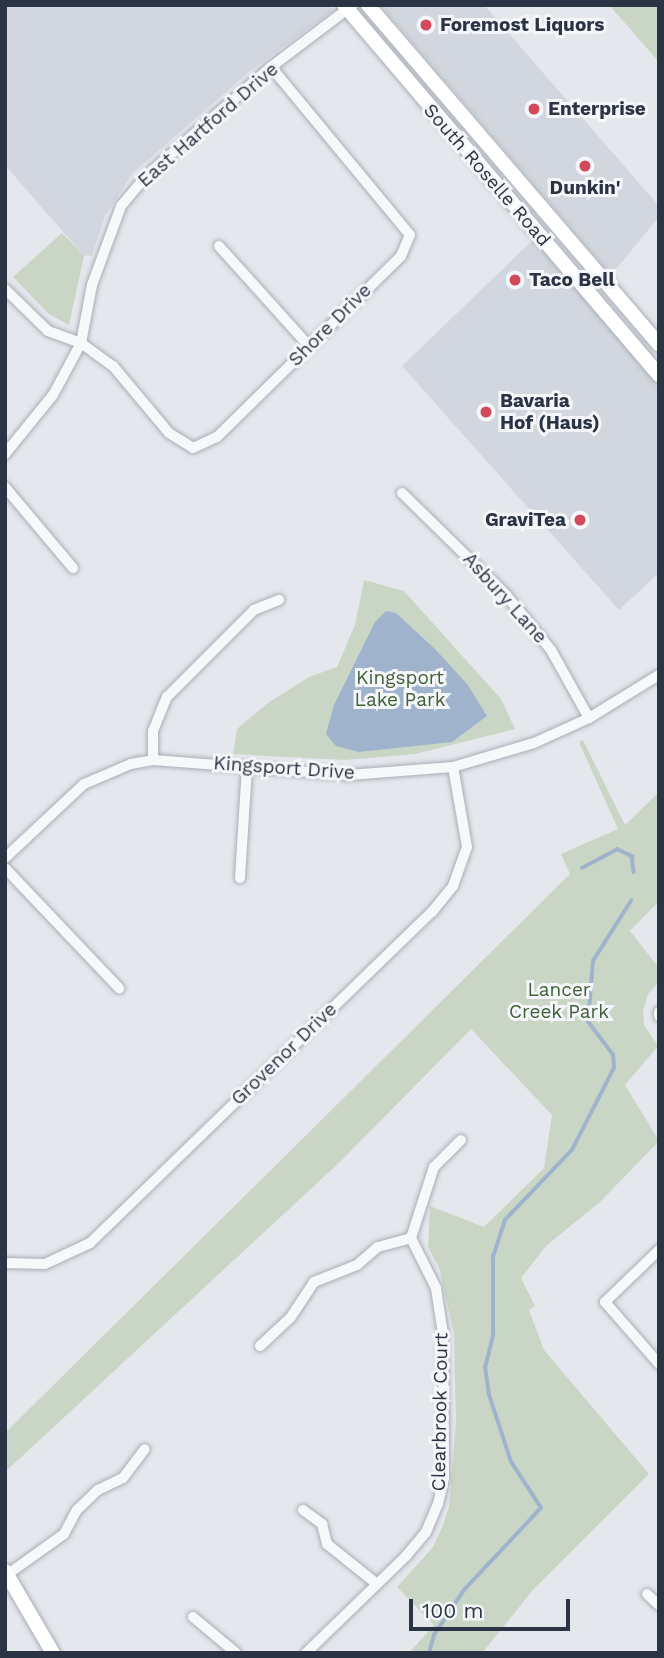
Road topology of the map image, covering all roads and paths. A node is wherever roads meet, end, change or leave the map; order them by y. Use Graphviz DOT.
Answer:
graph roads {
  1 [pos="368,5"];
  2 [pos="348,7"];
  3 [pos="271,67"];
  4 [pos="219,246"];
  5 [pos="5,289"];
  6 [pos="81,343"];
  7 [pos="659,344"];
  8 [pos="309,346"];
  9 [pos="659,375"];
  10 [pos="5,454"];
  11 [pos="5,487"];
  12 [pos="402,493"];
  13 [pos="72,568"];
  14 [pos="279,600"];
  15 [pos="659,675"];
  16 [pos="590,718"];
  17 [pos="153,760"];
  18 [pos="247,766"];
  19 [pos="453,767"];
  20 [pos="5,858"];
  21 [pos="5,868"];
  22 [pos="240,878"];
  23 [pos="119,988"];
  24 [pos="461,1140"];
  25 [pos="411,1238"];
  26 [pos="659,1250"];
  27 [pos="5,1263"];
  28 [pos="260,1346"];
  29 [pos="659,1364"];
  30 [pos="145,1449"];
  31 [pos="303,1510"];
  32 [pos="7,1573"];
  33 [pos="377,1584"];
  34 [pos="648,1594"];
  35 [pos="659,1605"];
  36 [pos="192,1617"];
  37 [pos="53,1653"];
  38 [pos="236,1653"];
  39 [pos="306,1653"];
  1 -- 7 [label="main road, South Roselle Road"];
  2 -- 3 [label="street, East Hartford Drive"];
  2 -- 9 [label="main road, South Roselle Road"];
  3 -- 6 [label="street, East Hartford Drive"];
  3 -- 8 [label="street, Shore Drive"];
  4 -- 8 [label="street"];
  5 -- 6 [label="street"];
  6 -- 8 [label="street, Shore Drive"];
  6 -- 10 [label="street, East Hartford Drive"];
  11 -- 13 [label="street"];
  12 -- 16 [label="street, Asbury Lane"];
  14 -- 17 [label="street"];
  15 -- 16 [label="street, Kingsport Drive"];
  16 -- 19 [label="street, Kingsport Drive"];
  17 -- 18 [label="street, Kingsport Drive"];
  17 -- 20 [label="street, Kingsport Drive"];
  18 -- 19 [label="street, Kingsport Drive"];
  18 -- 22 [label="street"];
  19 -- 27 [label="street, Grovenor Drive"];
  21 -- 23 [label="street"];
  24 -- 25 [label="street"];
  25 -- 28 [label="street"];
  25 -- 33 [label="street, Clearbrook Court"];
  26 -- 29 [label="street"];
  30 -- 32 [label="street"];
  31 -- 33 [label="street"];
  32 -- 37 [label="main road"];
  33 -- 39 [label="street, Clearbrook Court"];
  34 -- 35 [label="street"];
  36 -- 38 [label="street"];
}
